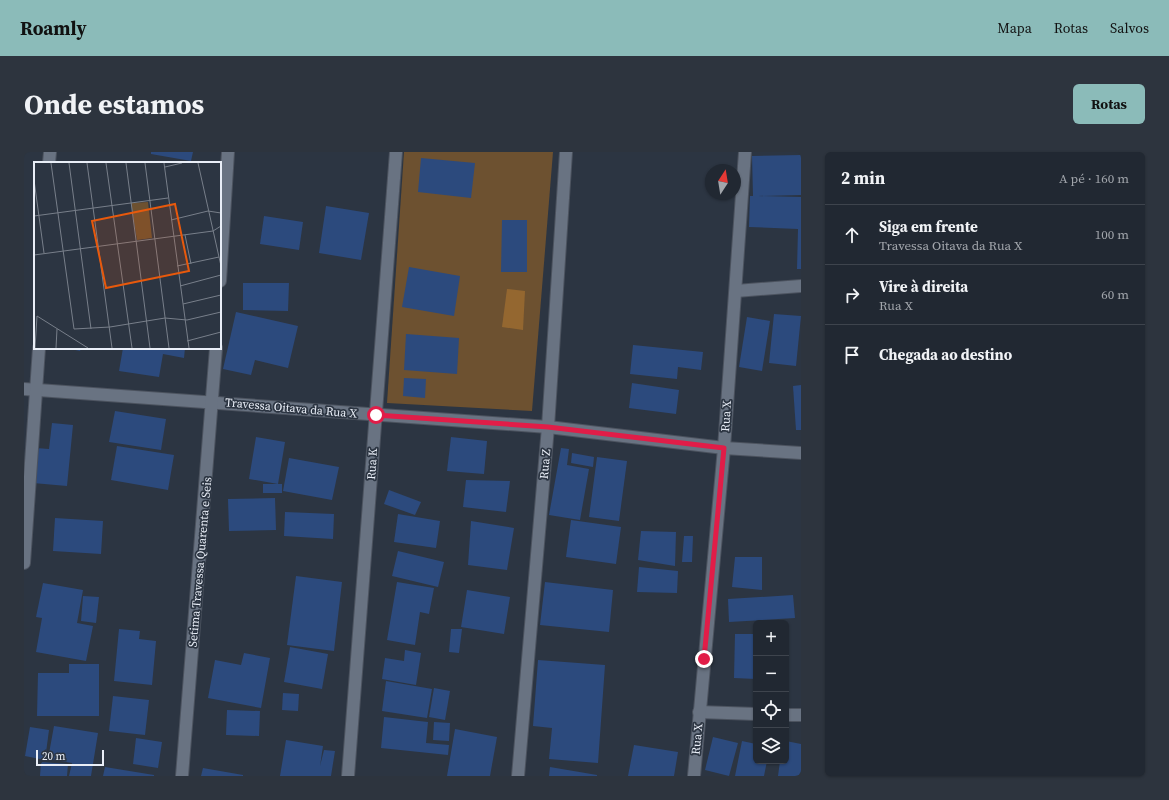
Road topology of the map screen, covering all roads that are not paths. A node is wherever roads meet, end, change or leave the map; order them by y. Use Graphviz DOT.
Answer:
graph roads {
  1 [pos="50,152"];
  2 [pos="228,152"];
  3 [pos="396,152"];
  4 [pos="566,152"];
  5 [pos="745,152"];
  6 [pos="49,162"];
  7 [pos="221,265"];
  8 [pos="801,286"];
  9 [pos="736,291"];
  10 [pos="39,349"];
  11 [pos="216,349"];
  12 [pos="24,388"];
  13 [pos="37,390"];
  14 [pos="213,402"];
  15 [pos="376,415"];
  16 [pos="548,427"];
  17 [pos="724,448"];
  18 [pos="801,452"];
  19 [pos="24,563"];
  20 [pos="699,712"];
  21 [pos="753,714"];
  22 [pos="789,715"];
  23 [pos="801,716"];
  24 [pos="182,776"];
  25 [pos="348,776"];
  26 [pos="518,776"];
  27 [pos="694,776"];
  1 -- 6 [label="street"];
  2 -- 7 [label="street"];
  3 -- 15 [label="street, Rua K"];
  4 -- 16 [label="street, Rua Z"];
  5 -- 9 [label="street, Rua X"];
  8 -- 9 [label="street"];
  9 -- 17 [label="street, Rua X"];
  10 -- 13 [label="street"];
  11 -- 14 [label="street, Setima Travessa Quarenta e Seis"];
  12 -- 13 [label="street, Travessa Oitava da Rua X"];
  13 -- 14 [label="street, Travessa Oitava da Rua X"];
  13 -- 19 [label="street"];
  14 -- 15 [label="street, Travessa Oitava da Rua X"];
  14 -- 24 [label="street, Setima Travessa Quarenta e Seis"];
  15 -- 16 [label="street, Travessa Oitava da Rua X"];
  15 -- 25 [label="street, Rua K"];
  16 -- 17 [label="street, Travessa Oitava da Rua X"];
  16 -- 26 [label="street, Rua Z"];
  17 -- 18 [label="street, Travessa Oitava da Rua X"];
  17 -- 20 [label="street, Rua X"];
  20 -- 21 [label="street"];
  20 -- 27 [label="street, Rua X"];
  22 -- 23 [label="street"];
}
